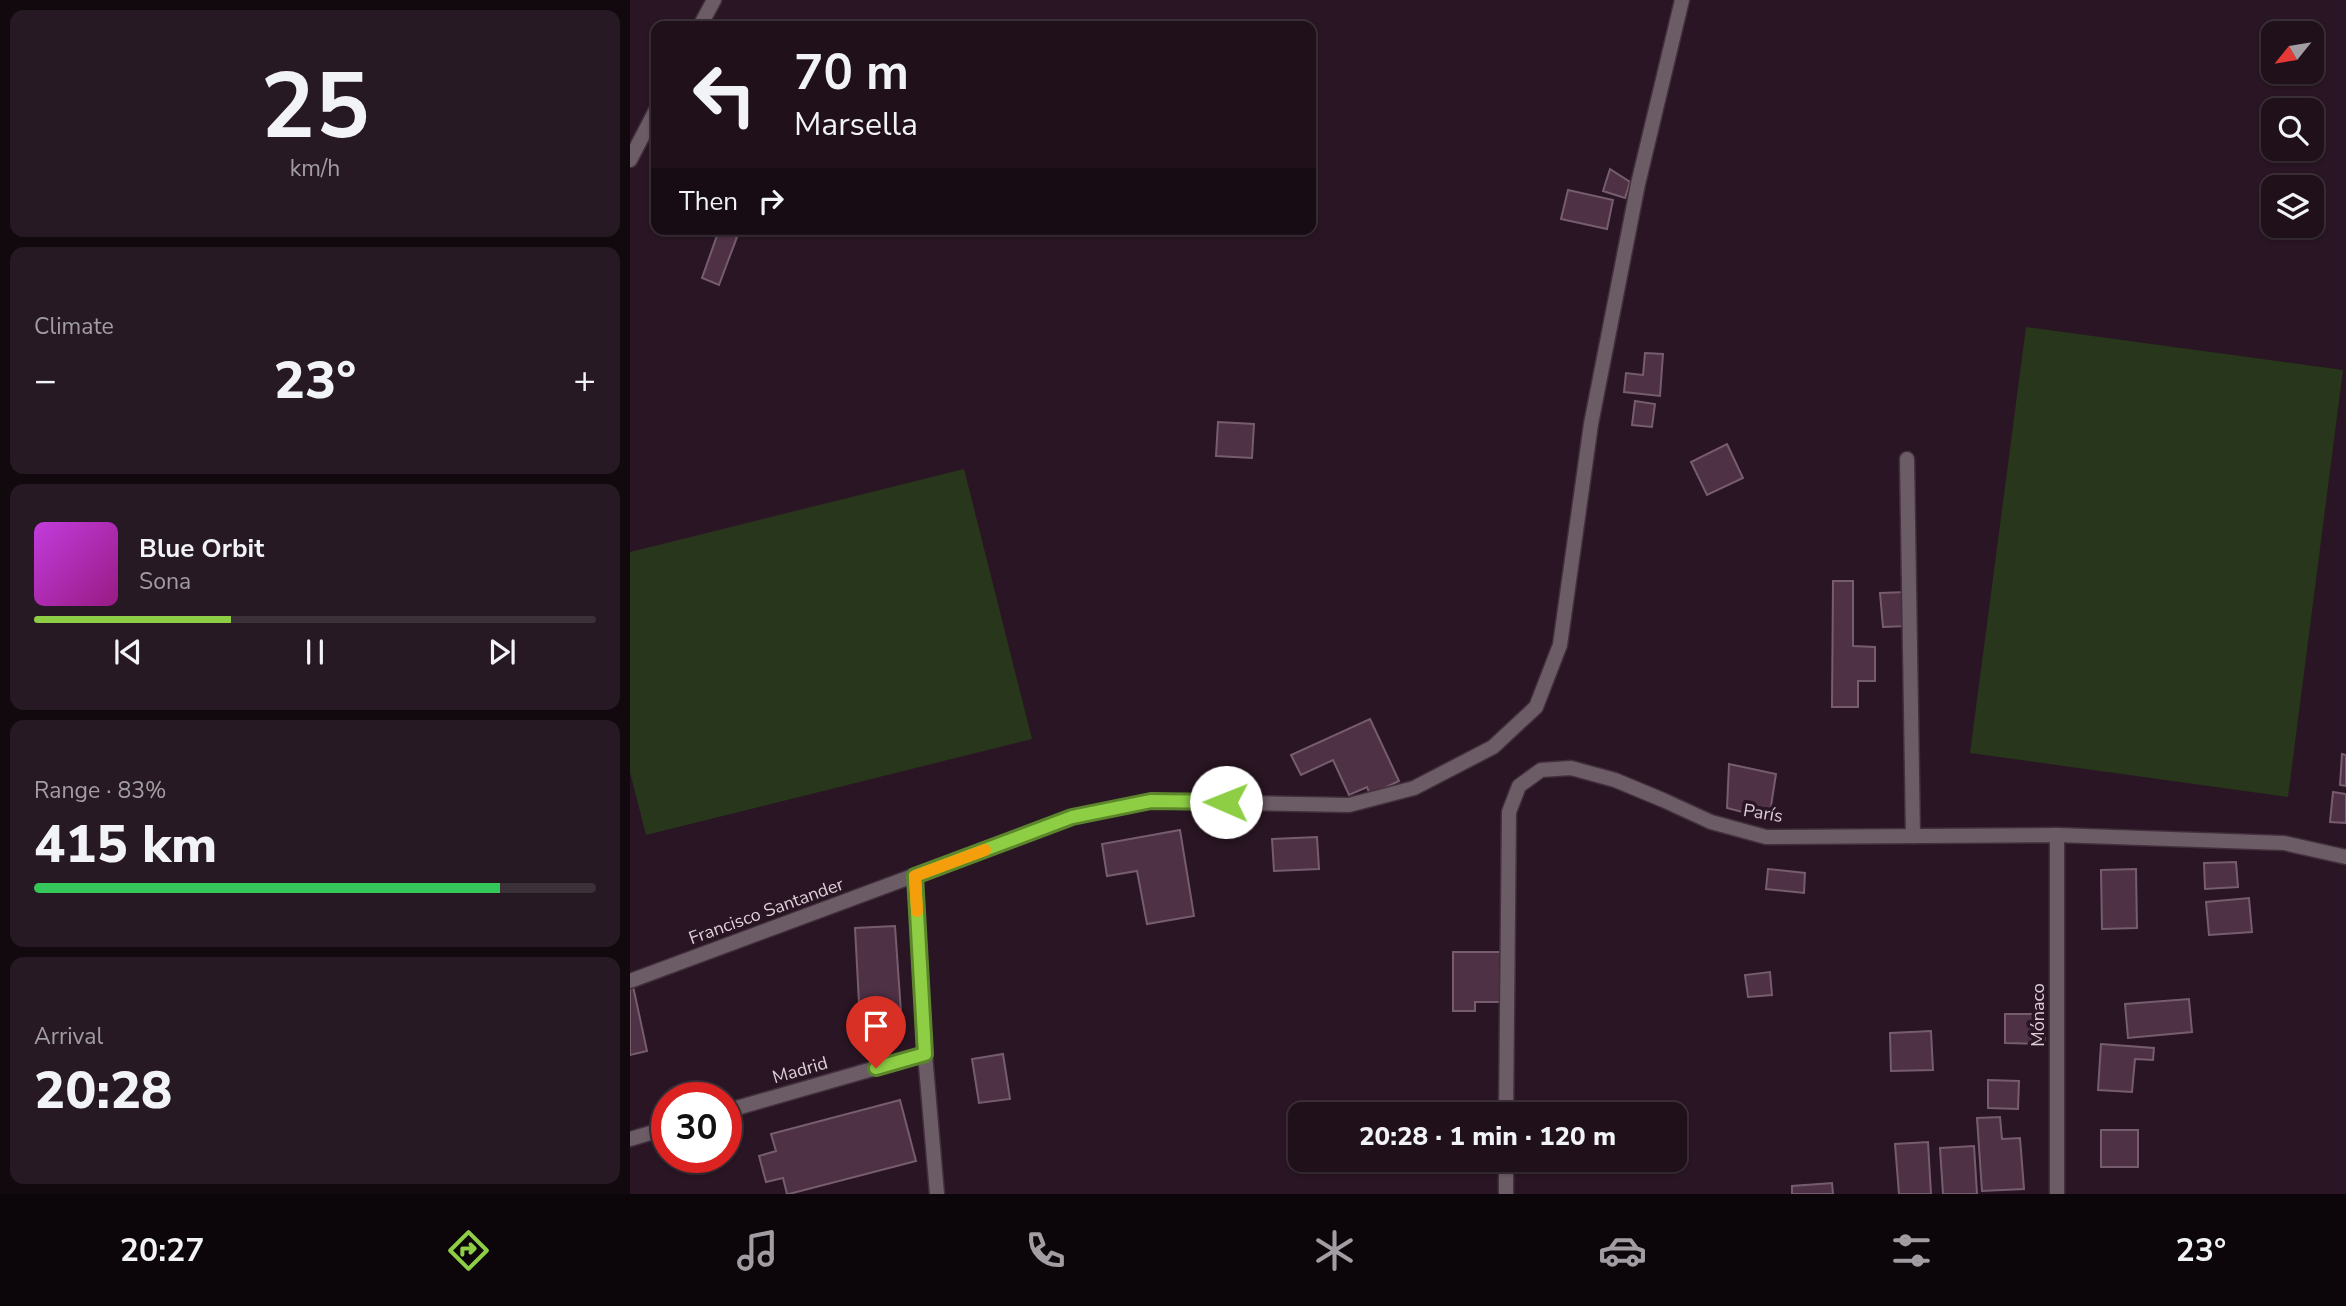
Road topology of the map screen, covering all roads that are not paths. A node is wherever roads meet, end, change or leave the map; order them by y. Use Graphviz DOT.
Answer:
graph roads {
  1 [pos="714,0"];
  2 [pos="1682,0"];
  3 [pos="703,21"];
  4 [pos="651,120"];
  5 [pos="630,160"];
  6 [pos="1908,459"];
  7 [pos="2057,835"];
  8 [pos="1913,836"];
  9 [pos="2346,857"];
  10 [pos="915,876"];
  11 [pos="630,981"];
  12 [pos="925,1054"];
  13 [pos="1506,1102"];
  14 [pos="742,1106"];
  15 [pos="651,1133"];
  16 [pos="630,1139"];
  17 [pos="1506,1172"];
  18 [pos="937,1194"];
  19 [pos="1506,1194"];
  20 [pos="2057,1194"];
  1 -- 3 [label="street"];
  2 -- 10 [label="street, Francisco Santander"];
  4 -- 5 [label="street"];
  6 -- 8 [label="street"];
  7 -- 8 [label="street, París"];
  7 -- 9 [label="street, París"];
  7 -- 20 [label="street, Mónaco"];
  8 -- 13 [label="street, París"];
  10 -- 11 [label="street, Francisco Santander"];
  10 -- 12 [label="street"];
  12 -- 14 [label="street, Madrid"];
  12 -- 18 [label="street"];
  15 -- 16 [label="street"];
  17 -- 19 [label="street"];
}
